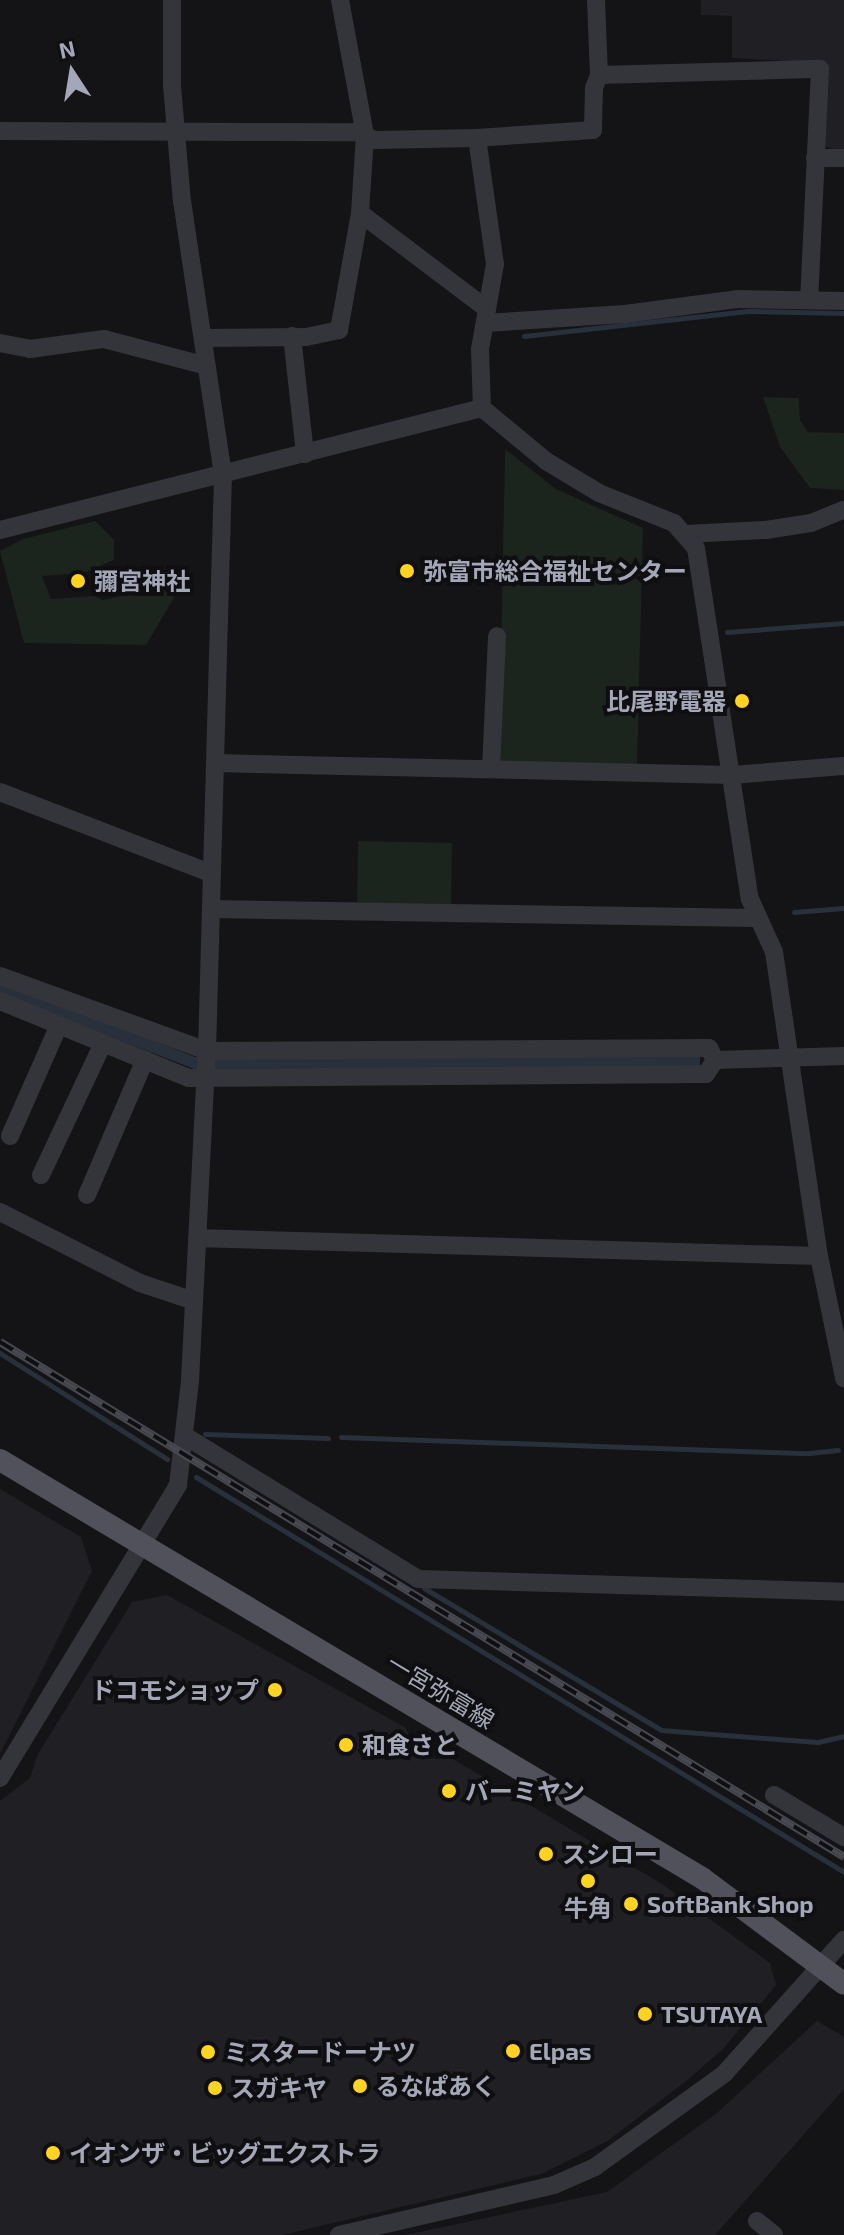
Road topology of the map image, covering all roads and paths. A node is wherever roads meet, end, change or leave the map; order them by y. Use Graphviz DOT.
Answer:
graph roads {
  1 [pos="172,0"];
  2 [pos="340,0"];
  3 [pos="596,0"];
  4 [pos="599,75"];
  5 [pos="0,131"];
  6 [pos="176,131"];
  7 [pos="365,135"];
  8 [pos="477,138"];
  9 [pos="815,158"];
  10 [pos="844,158"];
  11 [pos="360,213"];
  12 [pos="809,299"];
  13 [pos="844,301"];
  14 [pos="486,316"];
  15 [pos="292,336"];
  16 [pos="203,338"];
  17 [pos="0,343"];
  18 [pos="207,366"];
  19 [pos="482,408"];
  20 [pos="305,454"];
  21 [pos="223,475"];
  22 [pos="844,510"];
  23 [pos="0,530"];
  24 [pos="686,534"];
  25 [pos="497,636"];
  26 [pos="216,763"];
  27 [pos="844,766"];
  28 [pos="491,769"];
  29 [pos="732,775"];
  30 [pos="0,792"];
  31 [pos="212,874"];
  32 [pos="211,909"];
  33 [pos="756,918"];
  34 [pos="0,976"];
  35 [pos="0,1001"];
  36 [pos="59,1025"];
  37 [pos="103,1043"];
  38 [pos="844,1056"];
  39 [pos="787,1058"];
  40 [pos="145,1060"];
  41 [pos="715,1060"];
  42 [pos="207,1064"];
  43 [pos="10,1136"];
  44 [pos="41,1175"];
  45 [pos="87,1195"];
  46 [pos="0,1212"];
  47 [pos="197,1238"];
  48 [pos="819,1256"];
  49 [pos="194,1301"];
  50 [pos="837,1305"];
  51 [pos="844,1378"];
  52 [pos="185,1436"];
  53 [pos="0,1460"];
  54 [pos="142,1544"];
  55 [pos="844,1592"];
  56 [pos="0,1778"];
  57 [pos="774,1795"];
  58 [pos="844,1837"];
  59 [pos="844,1940"];
  60 [pos="822,1966"];
  61 [pos="844,1984"];
  62 [pos="757,2221"];
  63 [pos="339,2235"];
  64 [pos="774,2235"];
  1 -- 6 [label="street"];
  2 -- 7 [label="street"];
  3 -- 4 [label="street"];
  4 -- 8 [label="street"];
  4 -- 9 [label="street"];
  5 -- 6 [label="street"];
  6 -- 7 [label="street"];
  6 -- 16 [label="street"];
  7 -- 8 [label="street"];
  7 -- 11 [label="street"];
  8 -- 14 [label="street"];
  9 -- 10 [label="street"];
  9 -- 12 [label="street"];
  11 -- 14 [label="street"];
  11 -- 15 [label="street"];
  12 -- 13 [label="street"];
  12 -- 14 [label="street"];
  14 -- 19 [label="street"];
  15 -- 16 [label="street"];
  15 -- 20 [label="street"];
  16 -- 18 [label="street"];
  17 -- 18 [label="street"];
  18 -- 21 [label="street"];
  19 -- 20 [label="street"];
  19 -- 24 [label="street"];
  20 -- 21 [label="street"];
  21 -- 23 [label="street"];
  21 -- 26 [label="street"];
  22 -- 24 [label="street"];
  24 -- 29 [label="street"];
  25 -- 28 [label="street"];
  26 -- 28 [label="street"];
  26 -- 31 [label="street"];
  27 -- 29 [label="street"];
  28 -- 29 [label="street"];
  29 -- 33 [label="street"];
  30 -- 31 [label="street"];
  31 -- 32 [label="street"];
  32 -- 33 [label="street"];
  32 -- 42 [label="street"];
  33 -- 39 [label="street"];
  34 -- 42 [label="street"];
  35 -- 36 [label="street"];
  36 -- 37 [label="street"];
  36 -- 43 [label="street"];
  37 -- 40 [label="street"];
  37 -- 44 [label="street"];
  38 -- 39 [label="street"];
  39 -- 41 [label="street"];
  39 -- 48 [label="street"];
  40 -- 42 [label="street"];
  40 -- 45 [label="street"];
  41 -- 42 [label="street"];
  41 -- 42 [label="street"];
  42 -- 47 [label="street"];
  46 -- 49 [label="street"];
  47 -- 48 [label="street"];
  47 -- 49 [label="street"];
  48 -- 50 [label="street"];
  49 -- 52 [label="street"];
  50 -- 51 [label="street"];
  52 -- 54 [label="street"];
  52 -- 55 [label="street"];
  53 -- 54 [label="main road, 一宮弥富線"];
  54 -- 56 [label="street"];
  54 -- 60 [label="main road, 一宮弥富線"];
  57 -- 58 [label="street"];
  59 -- 60 [label="street"];
  60 -- 61 [label="main road, 一宮弥富線"];
  60 -- 63 [label="street"];
  62 -- 64 [label="street"];
}
